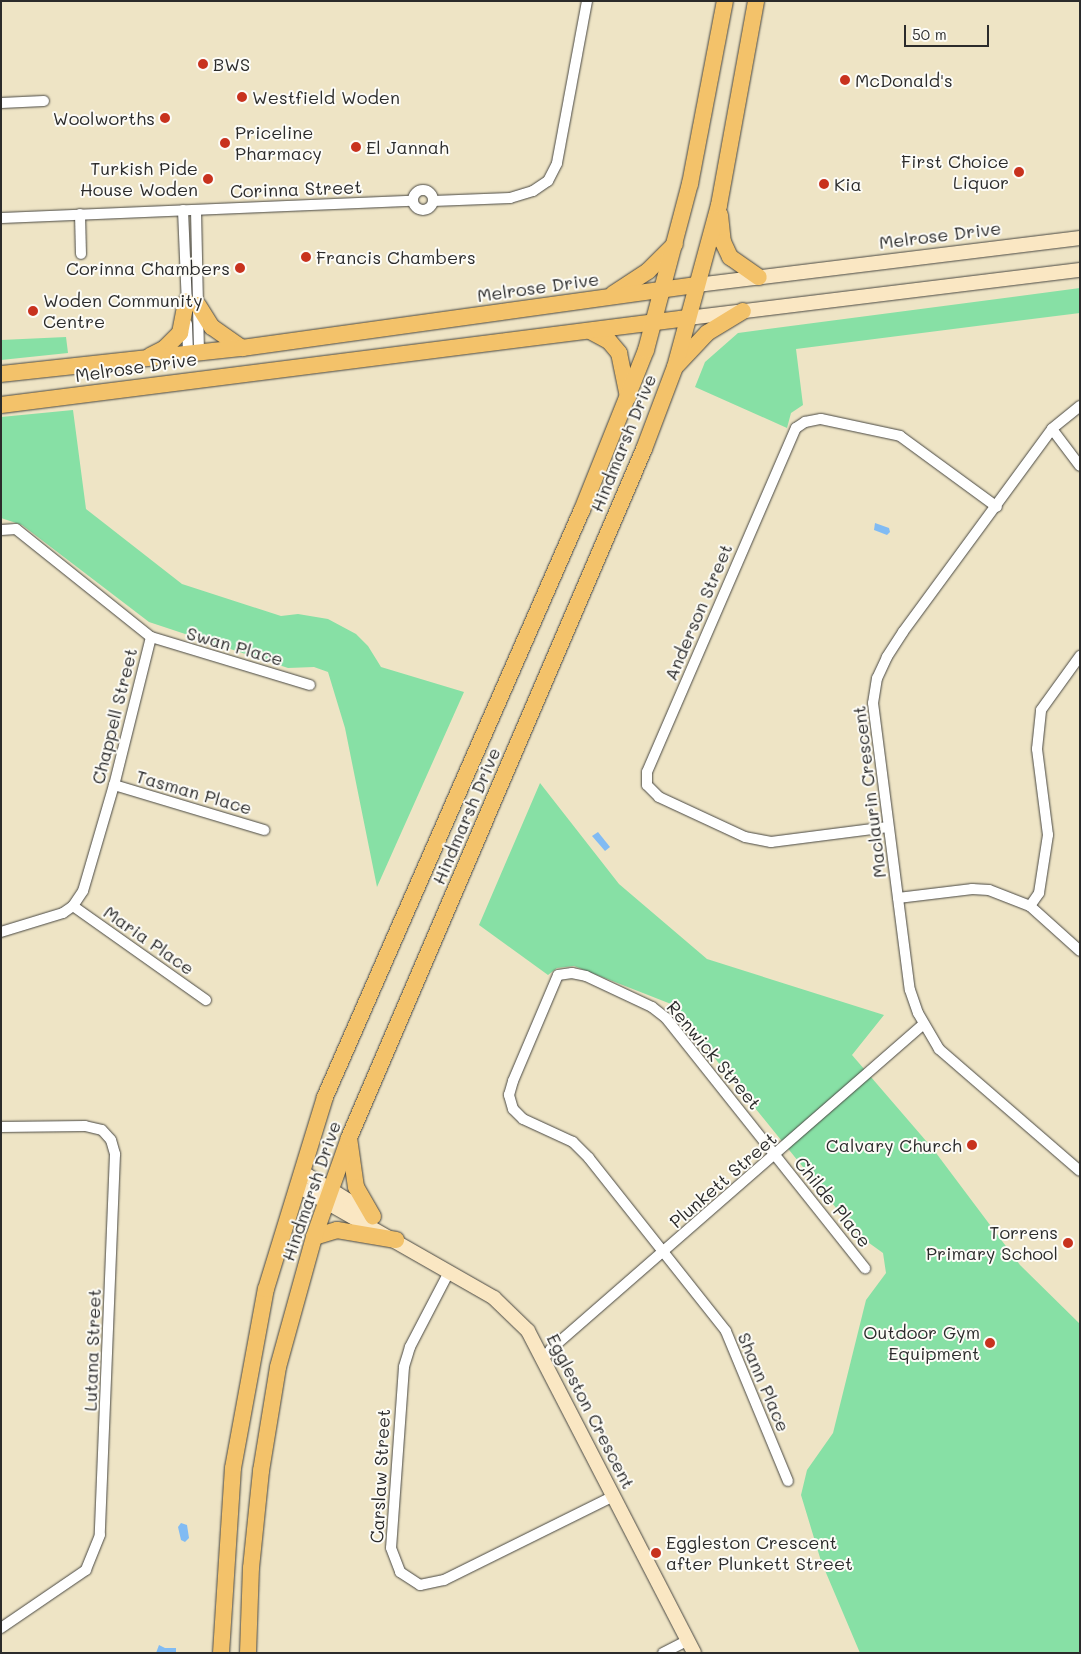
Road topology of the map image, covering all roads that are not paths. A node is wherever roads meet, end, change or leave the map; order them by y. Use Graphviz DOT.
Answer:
graph roads {
  1 [pos="587,1"];
  2 [pos="715,1"];
  3 [pos="724,1"];
  4 [pos="754,4"];
  5 [pos="721,19"];
  6 [pos="44,102"];
  7 [pos="1,103"];
  8 [pos="413,201"];
  9 [pos="433,201"];
  10 [pos="719,205"];
  11 [pos="183,210"];
  12 [pos="196,210"];
  13 [pos="80,214"];
  14 [pos="1,218"];
  15 [pos="1080,238"];
  16 [pos="677,242"];
  17 [pos="81,254"];
  18 [pos="1080,270"];
  19 [pos="759,277"];
  20 [pos="697,285"];
  21 [pos="663,290"];
  22 [pos="609,297"];
  23 [pos="192,304"];
  24 [pos="743,311"];
  25 [pos="688,318"];
  26 [pos="654,323"];
  27 [pos="590,331"];
  28 [pos="299,340"];
  29 [pos="250,347"];
  30 [pos="194,353"];
  31 [pos="143,359"];
  32 [pos="287,367"];
  33 [pos="675,367"];
  34 [pos="1,374"];
  35 [pos="195,378"];
  36 [pos="628,399"];
  37 [pos="1,404"];
  38 [pos="1080,406"];
  39 [pos="1052,428"];
  40 [pos="1080,466"];
  41 [pos="997,507"];
  42 [pos="1,530"];
  43 [pos="151,637"];
  44 [pos="1080,656"];
  45 [pos="310,685"];
  46 [pos="114,785"];
  47 [pos="888,827"];
  48 [pos="264,830"];
  49 [pos="898,898"];
  50 [pos="73,906"];
  51 [pos="1030,906"];
  52 [pos="1,932"];
  53 [pos="1080,950"];
  54 [pos="206,1000"];
  55 [pos="923,1025"];
  56 [pos="1,1127"];
  57 [pos="349,1138"];
  58 [pos="775,1155"];
  59 [pos="1080,1171"];
  60 [pos="300,1179"];
  61 [pos="329,1196"];
  62 [pos="373,1216"];
  63 [pos="314,1238"];
  64 [pos="396,1240"];
  65 [pos="664,1253"];
  66 [pos="865,1268"];
  67 [pos="449,1272"];
  68 [pos="544,1359"];
  69 [pos="788,1481"];
  70 [pos="614,1496"];
  71 [pos="1,1628"];
  72 [pos="691,1649"];
  73 [pos="221,1653"];
  74 [pos="248,1653"];
  75 [pos="663,1653"];
  1 -- 9 [label="street, Corinna Street"];
  2 -- 5 [label="main road"];
  3 -- 5 [label="main road, Hindmarsh Drive"];
  4 -- 10 [label="main road, Hindmarsh Drive"];
  5 -- 16 [label="main road, Hindmarsh Drive"];
  6 -- 7 [label="street"];
  8 -- 9 [label="street, Corinna Street"];
  8 -- 9 [label="street, Corinna Street"];
  8 -- 12 [label="street, Corinna Street"];
  10 -- 19 [label="main road"];
  10 -- 20 [label="main road, Hindmarsh Drive"];
  11 -- 12 [label="street, Corinna Street"];
  11 -- 13 [label="street, Corinna Street"];
  11 -- 23 [label="street"];
  12 -- 23 [label="street"];
  13 -- 14 [label="street, Corinna Street"];
  13 -- 17 [label="street"];
  15 -- 19 [label="main road, Melrose Drive"];
  16 -- 21 [label="main road, Hindmarsh Drive"];
  16 -- 22 [label="main road"];
  18 -- 24 [label="main road, Melrose Drive"];
  19 -- 20 [label="main road, Melrose Drive"];
  20 -- 21 [label="main road, Melrose Drive"];
  20 -- 25 [label="main road, Hindmarsh Drive"];
  21 -- 22 [label="main road, Melrose Drive"];
  21 -- 26 [label="main road, Hindmarsh Drive"];
  22 -- 28 [label="main road, Melrose Drive"];
  23 -- 29 [label="main road"];
  23 -- 30 [label="street"];
  23 -- 31 [label="main road"];
  24 -- 25 [label="main road, Melrose Drive"];
  24 -- 33 [label="main road"];
  25 -- 26 [label="main road, Melrose Drive"];
  25 -- 33 [label="main road, Hindmarsh Drive"];
  26 -- 27 [label="main road, Melrose Drive"];
  26 -- 36 [label="main road, Hindmarsh Drive"];
  27 -- 32 [label="main road, Melrose Drive"];
  27 -- 36 [label="main road"];
  28 -- 29 [label="main road, Melrose Drive"];
  28 -- 32 [label="main road"];
  29 -- 30 [label="main road, Melrose Drive"];
  29 -- 32 [label="main road"];
  30 -- 31 [label="main road, Melrose Drive"];
  30 -- 35 [label="main road"];
  31 -- 34 [label="main road, Melrose Drive"];
  32 -- 35 [label="main road, Melrose Drive"];
  33 -- 57 [label="main road, Hindmarsh Drive"];
  35 -- 37 [label="main road, Melrose Drive"];
  36 -- 60 [label="main road, Hindmarsh Drive"];
  38 -- 39 [label="street, Maclaurin Crescent"];
  39 -- 40 [label="street"];
  39 -- 41 [label="street, Maclaurin Crescent"];
  41 -- 47 [label="street, Maclaurin Crescent"];
  41 -- 47 [label="street, Anderson Street"];
  42 -- 43 [label="street, Chappell Street"];
  43 -- 45 [label="street, Swan Place"];
  43 -- 46 [label="street, Chappell Street"];
  44 -- 51 [label="street"];
  46 -- 48 [label="street, Tasman Place"];
  46 -- 50 [label="street, Chappell Street"];
  47 -- 49 [label="street, Maclaurin Crescent"];
  49 -- 51 [label="street"];
  49 -- 55 [label="street, Maclaurin Crescent"];
  50 -- 52 [label="street"];
  50 -- 54 [label="street, Maria Place"];
  51 -- 53 [label="street"];
  55 -- 58 [label="street, Plunkett Street"];
  55 -- 59 [label="street, Maclaurin Crescent"];
  56 -- 71 [label="street, Lutana Street"];
  57 -- 61 [label="main road, Hindmarsh Drive"];
  57 -- 62 [label="main road"];
  58 -- 65 [label="street, Plunkett Street"];
  58 -- 65 [label="street, Renwick Street"];
  58 -- 66 [label="street, Childe Place"];
  60 -- 61 [label="main road, Eggleston Crescent"];
  60 -- 73 [label="main road, Hindmarsh Drive"];
  61 -- 62 [label="main road, Eggleston Crescent"];
  61 -- 63 [label="main road, Hindmarsh Drive"];
  61 -- 64 [label="main road, Eggleston Crescent"];
  62 -- 64 [label="main road, Eggleston Crescent"];
  63 -- 64 [label="main road"];
  63 -- 74 [label="main road, Hindmarsh Drive"];
  64 -- 67 [label="main road, Eggleston Crescent"];
  65 -- 68 [label="street, Plunkett Street"];
  65 -- 69 [label="street, Shann Place"];
  67 -- 68 [label="main road, Eggleston Crescent"];
  67 -- 70 [label="street, Carslaw Street"];
  68 -- 70 [label="main road, Eggleston Crescent"];
  70 -- 72 [label="main road, Eggleston Crescent"];
  72 -- 75 [label="street"];
}
